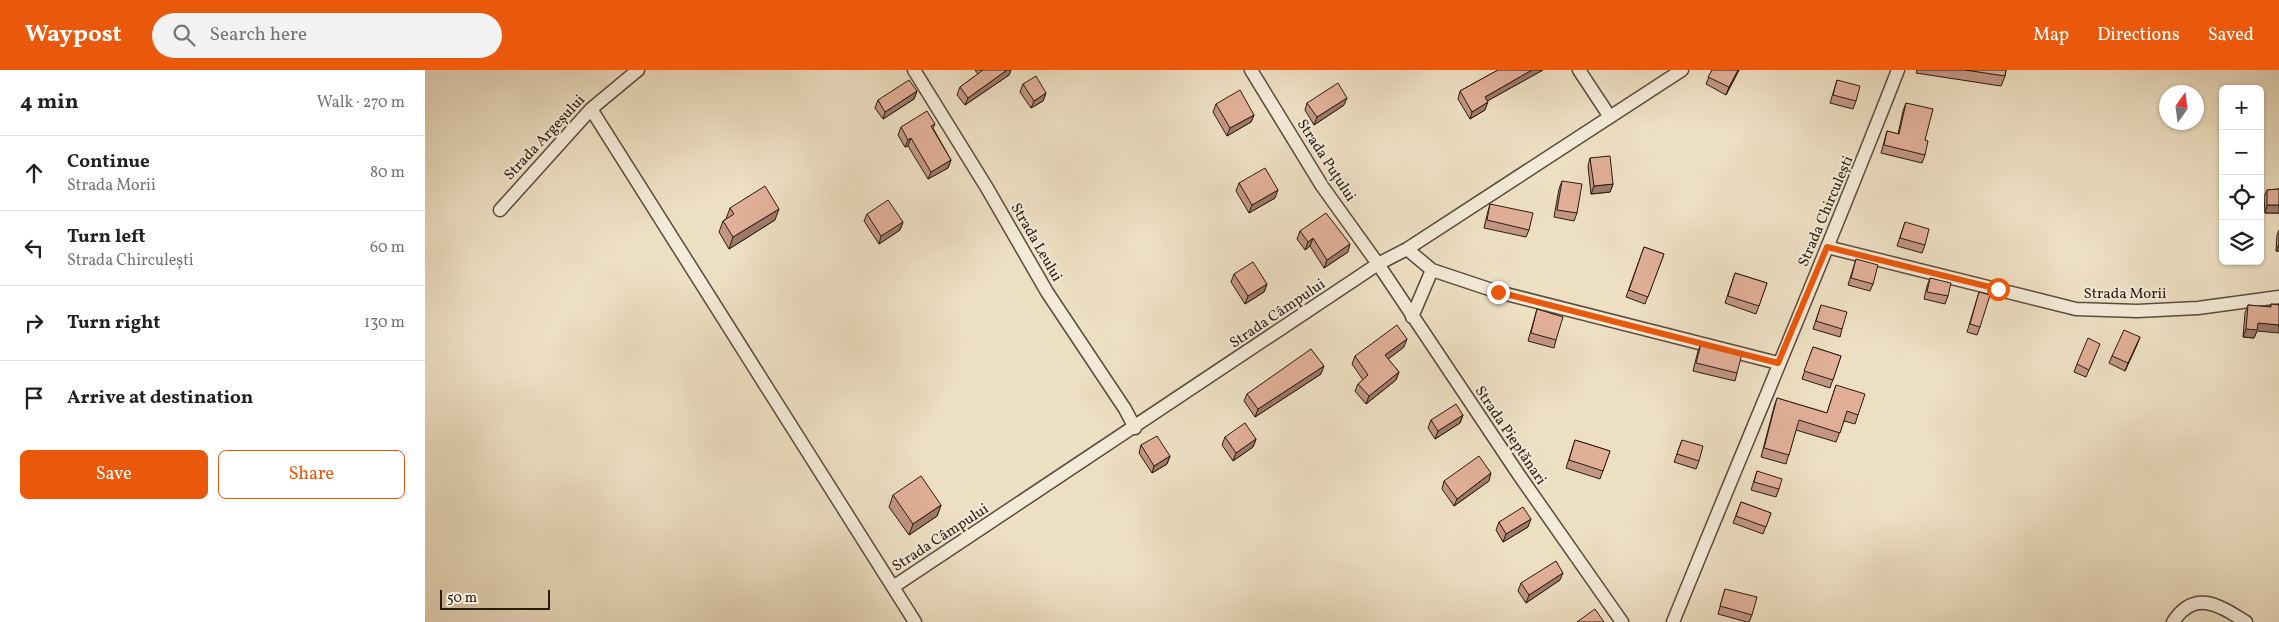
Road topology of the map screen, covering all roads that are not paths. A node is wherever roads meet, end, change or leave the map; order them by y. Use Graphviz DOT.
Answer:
graph roads {
  1 [pos="637,70"];
  2 [pos="914,70"];
  3 [pos="1251,70"];
  4 [pos="1579,70"];
  5 [pos="1682,70"];
  6 [pos="1898,70"];
  7 [pos="591,109"];
  8 [pos="1611,117"];
  9 [pos="500,210"];
  10 [pos="1827,247"];
  11 [pos="1407,249"];
  12 [pos="1378,264"];
  13 [pos="1432,270"];
  14 [pos="2279,297"];
  15 [pos="1412,317"];
  16 [pos="1778,363"];
  17 [pos="1135,428"];
  18 [pos="893,587"];
  19 [pos="915,622"];
  20 [pos="1621,622"];
  21 [pos="1673,622"];
  22 [pos="2173,622"];
  23 [pos="2246,622"];
  1 -- 7 [label="street, Strada Argeșului"];
  2 -- 17 [label="street, Strada Leului"];
  3 -- 12 [label="street, Strada Puțului"];
  4 -- 8 [label="street"];
  5 -- 8 [label="street, Strada Câmpului"];
  6 -- 10 [label="street, Strada Chirculești"];
  7 -- 9 [label="street, Strada Argeșului"];
  7 -- 18 [label="street"];
  8 -- 11 [label="street, Strada Câmpului"];
  10 -- 14 [label="street, Strada Morii"];
  10 -- 16 [label="street, Strada Chirculești"];
  11 -- 12 [label="street, Strada Câmpului"];
  11 -- 13 [label="street"];
  12 -- 15 [label="street, Strada Pieptănari"];
  12 -- 17 [label="street, Strada Câmpului"];
  13 -- 15 [label="street"];
  13 -- 16 [label="street"];
  15 -- 20 [label="street, Strada Pieptănari"];
  16 -- 21 [label="street, Strada Chirculești"];
  17 -- 18 [label="street, Strada Câmpului"];
  18 -- 19 [label="street"];
  22 -- 23 [label="street"];
}
